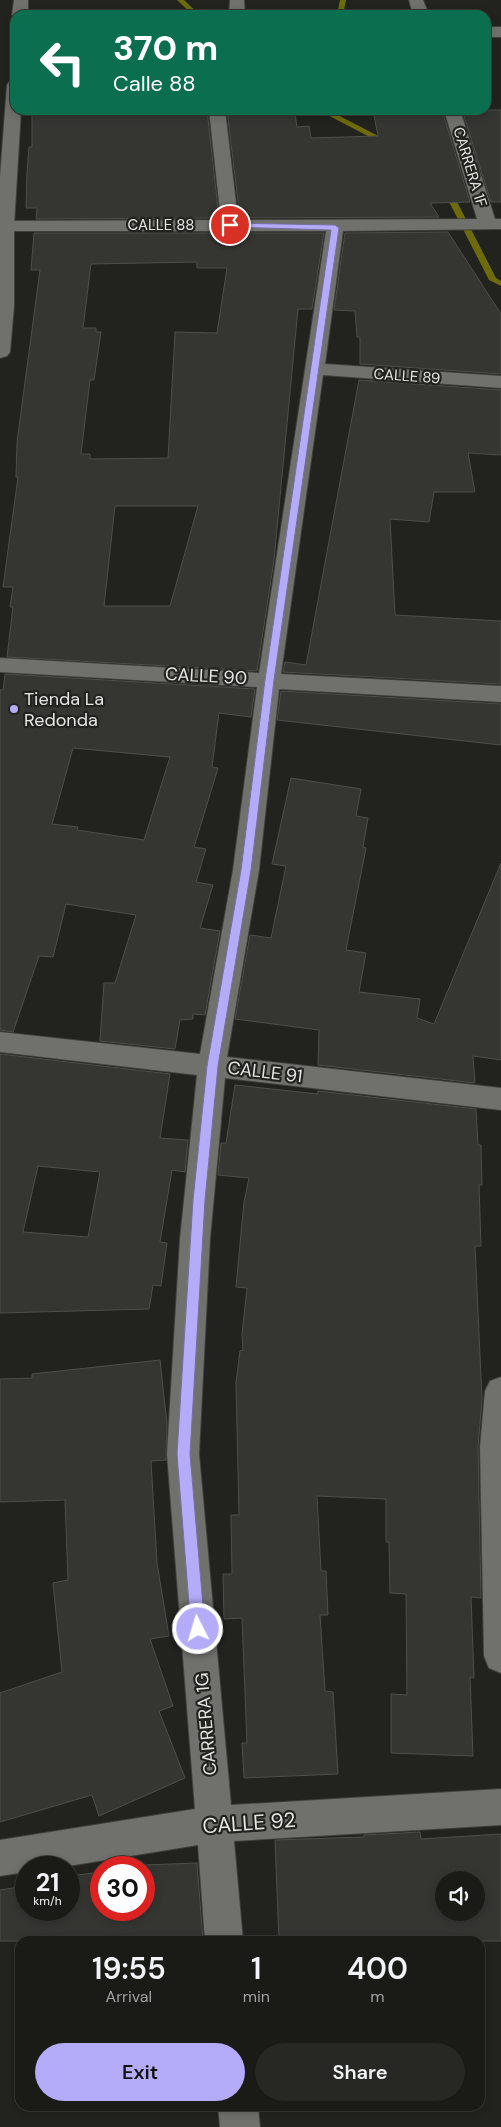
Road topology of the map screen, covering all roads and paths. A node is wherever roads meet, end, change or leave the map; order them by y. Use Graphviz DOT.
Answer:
graph roads {
  1 [pos="12,115"];
  2 [pos="218,115"];
  3 [pos="454,115"];
  4 [pos="230,225"];
  5 [pos="488,225"];
  6 [pos="3,226"];
  7 [pos="335,228"];
  8 [pos="0,352"];
  9 [pos="314,369"];
  10 [pos="501,382"];
  11 [pos="0,665"];
  12 [pos="269,680"];
  13 [pos="501,694"];
  14 [pos="0,1042"];
  15 [pos="212,1066"];
  16 [pos="501,1099"];
  17 [pos="501,1391"];
  18 [pos="501,1656"];
  19 [pos="501,1807"];
  20 [pos="214,1824"];
  21 [pos="0,1858"];
  22 [pos="224,1936"];
  23 [pos="238,2111"];
  24 [pos="240,2127"];
  1 -- 6 [label="street"];
  2 -- 4 [label="street"];
  3 -- 5 [label="street, CARRERA 1F"];
  4 -- 6 [label="street, CALLE 88"];
  4 -- 7 [label="street, CALLE 88"];
  5 -- 7 [label="street, CALLE 88"];
  6 -- 8 [label="street"];
  7 -- 9 [label="street, CARRERA 1G"];
  9 -- 10 [label="street, CALLE 89"];
  9 -- 12 [label="street, CARRERA 1G"];
  11 -- 12 [label="street, CALLE 90"];
  12 -- 13 [label="street, CALLE 90"];
  12 -- 15 [label="street, CARRERA 1G"];
  14 -- 15 [label="street, CALLE 91"];
  15 -- 16 [label="street, CALLE 91"];
  15 -- 20 [label="street, CARRERA 1G"];
  17 -- 18 [label="street"];
  19 -- 20 [label="street, CALLE 92"];
  20 -- 21 [label="street, CALLE 92"];
  20 -- 22 [label="street, CARRERA 1G"];
  23 -- 24 [label="street"];
}
